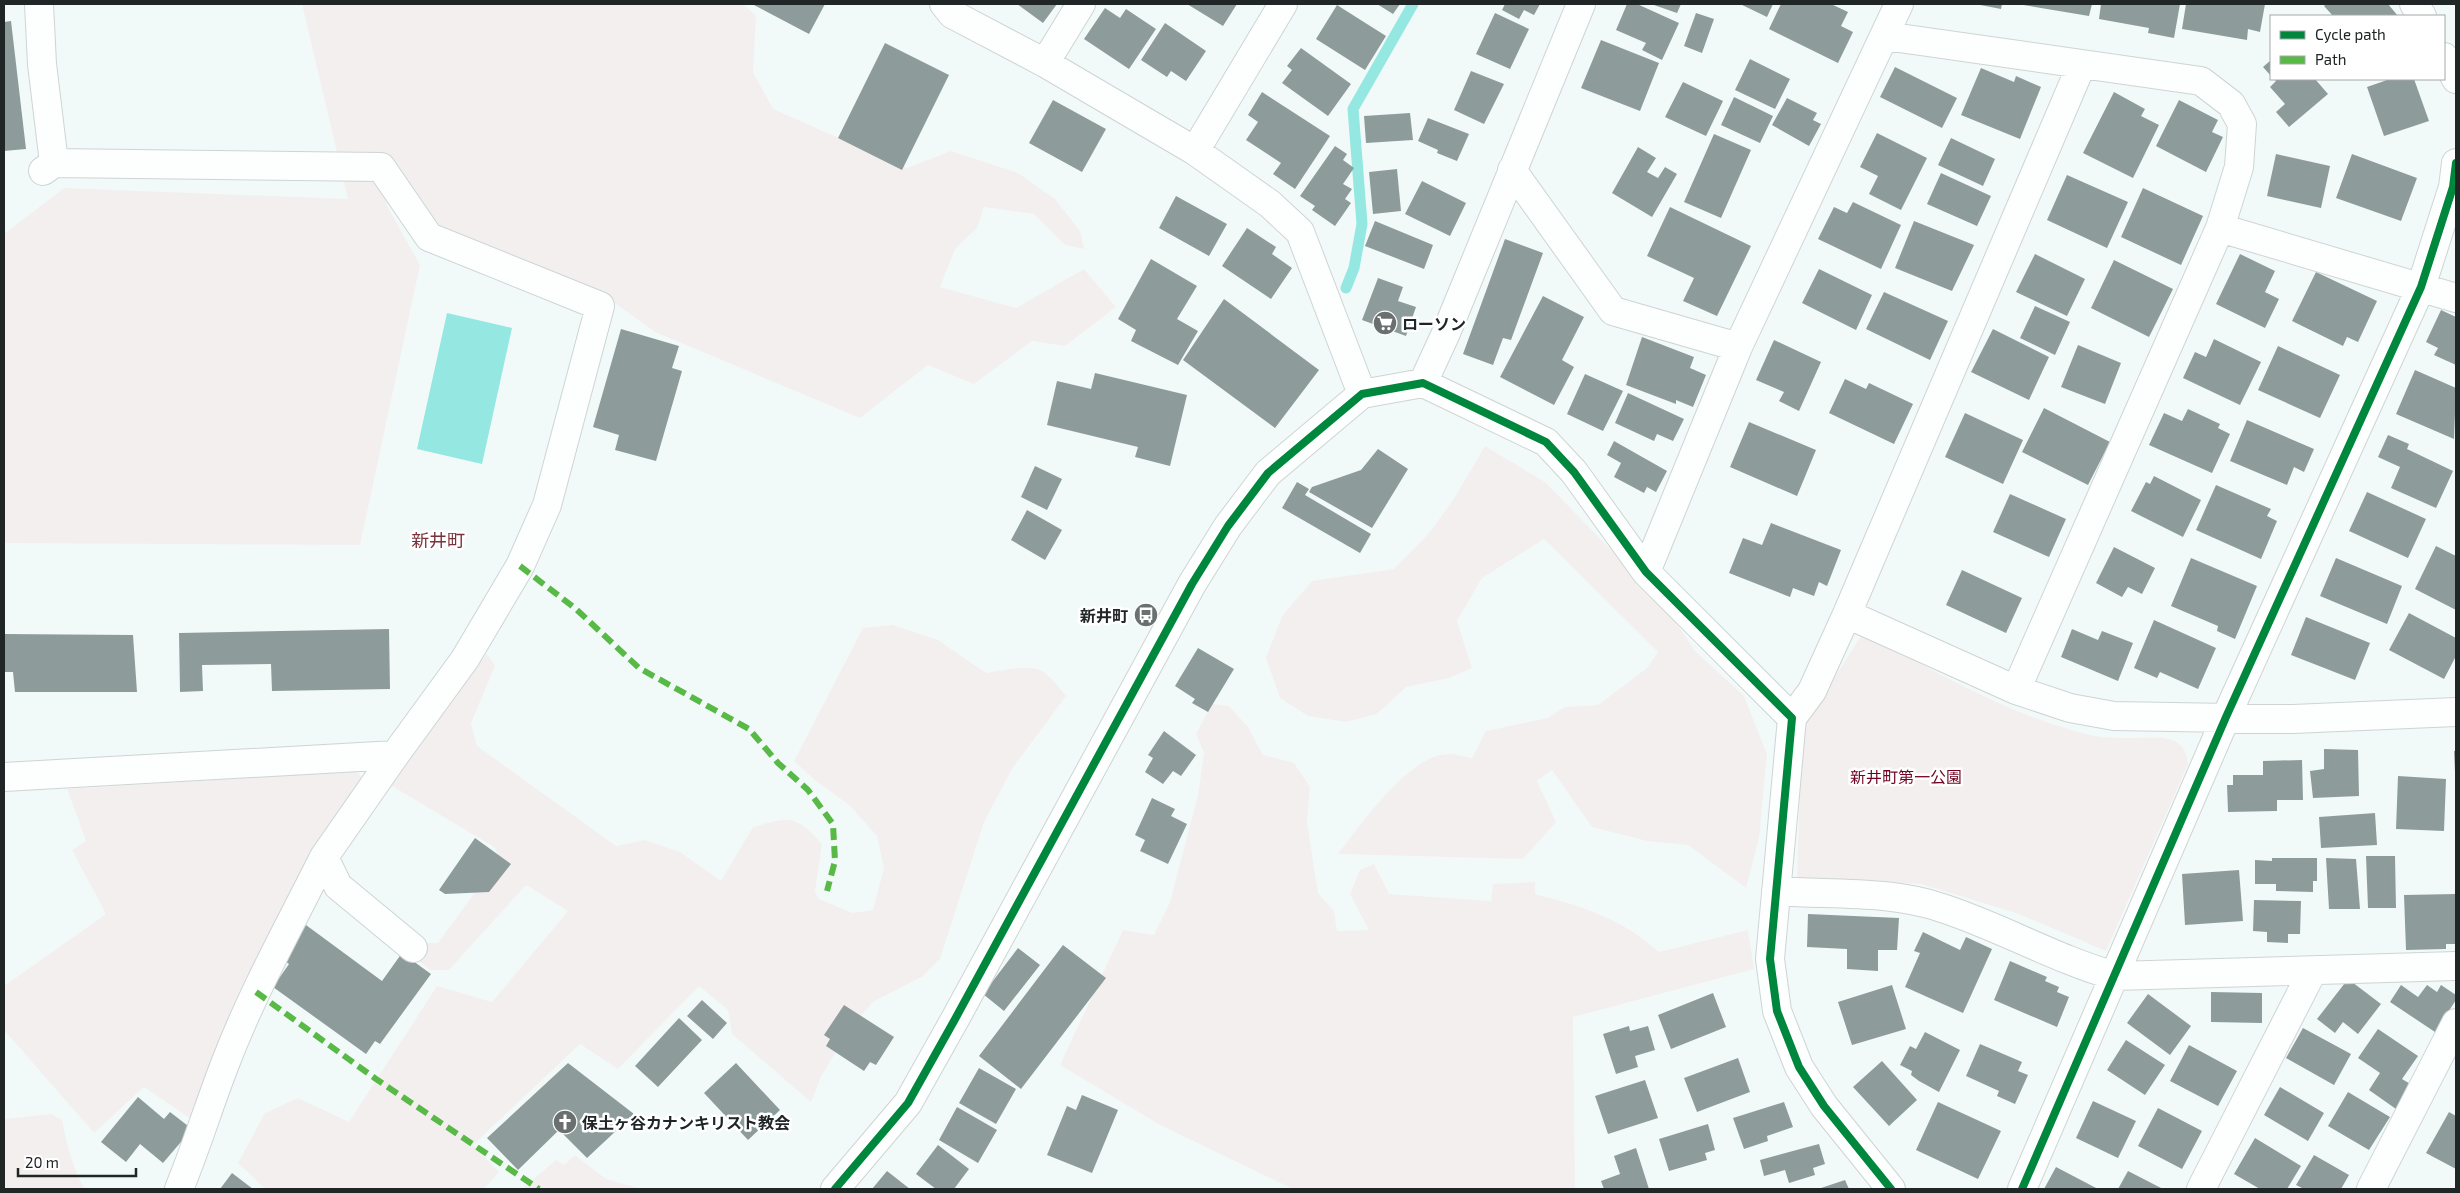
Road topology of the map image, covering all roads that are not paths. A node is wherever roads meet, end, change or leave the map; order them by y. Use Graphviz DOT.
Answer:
graph roads {
  1 [pos="39,4"];
  2 [pos="944,4"];
  3 [pos="1081,4"];
  4 [pos="1284,4"];
  5 [pos="1581,4"];
  6 [pos="1899,4"];
  7 [pos="2414,4"];
  8 [pos="2421,15"];
  9 [pos="1885,36"];
  10 [pos="2445,59"];
  11 [pos="1045,63"];
  12 [pos="2081,66"];
  13 [pos="2456,80"];
  14 [pos="1195,151"];
  15 [pos="2456,163"];
  16 [pos="1512,170"];
  17 [pos="2220,228"];
  18 [pos="2421,287"];
  19 [pos="2456,298"];
  20 [pos="1738,348"];
  21 [pos="1423,383"];
  22 [pos="1362,394"];
  23 [pos="1646,572"];
  24 [pos="1847,614"];
  25 [pos="2016,690"];
  26 [pos="2456,711"];
  27 [pos="1792,718"];
  28 [pos="2226,718"];
  29 [pos="395,755"];
  30 [pos="4,778"];
  31 [pos="324,857"];
  32 [pos="1776,891"];
  33 [pos="413,948"];
  34 [pos="2456,966"];
  35 [pos="2312,972"];
  36 [pos="2115,976"];
  37 [pos="2456,1023"];
  38 [pos="179,1189"];
  39 [pos="836,1189"];
  40 [pos="1892,1189"];
  41 [pos="2022,1189"];
  42 [pos="2201,1189"];
  43 [pos="2371,1189"];
  1 -- 29 [label="street"];
  2 -- 11 [label="street"];
  3 -- 11 [label="street"];
  4 -- 14 [label="street"];
  5 -- 16 [label="street"];
  6 -- 9 [label="street"];
  7 -- 8 [label="street"];
  9 -- 12 [label="street"];
  9 -- 20 [label="street"];
  10 -- 13 [label="street"];
  11 -- 14 [label="street"];
  12 -- 17 [label="street"];
  12 -- 24 [label="street"];
  14 -- 22 [label="street"];
  15 -- 18 [label="street"];
  16 -- 20 [label="street"];
  16 -- 21 [label="street"];
  17 -- 18 [label="street"];
  17 -- 25 [label="street"];
  18 -- 19 [label="street"];
  18 -- 28 [label="street"];
  20 -- 23 [label="street"];
  21 -- 22 [label="street"];
  21 -- 23 [label="street"];
  22 -- 39 [label="street"];
  23 -- 27 [label="street"];
  24 -- 25 [label="street"];
  24 -- 27 [label="street"];
  25 -- 28 [label="street"];
  26 -- 28 [label="street"];
  27 -- 32 [label="street"];
  28 -- 36 [label="street"];
  29 -- 30 [label="street"];
  29 -- 31 [label="street"];
  31 -- 33 [label="street"];
  31 -- 38 [label="street"];
  32 -- 36 [label="street"];
  32 -- 40 [label="street"];
  34 -- 35 [label="street"];
  35 -- 36 [label="street"];
  35 -- 42 [label="street"];
  36 -- 41 [label="street"];
  37 -- 43 [label="street"];
}
